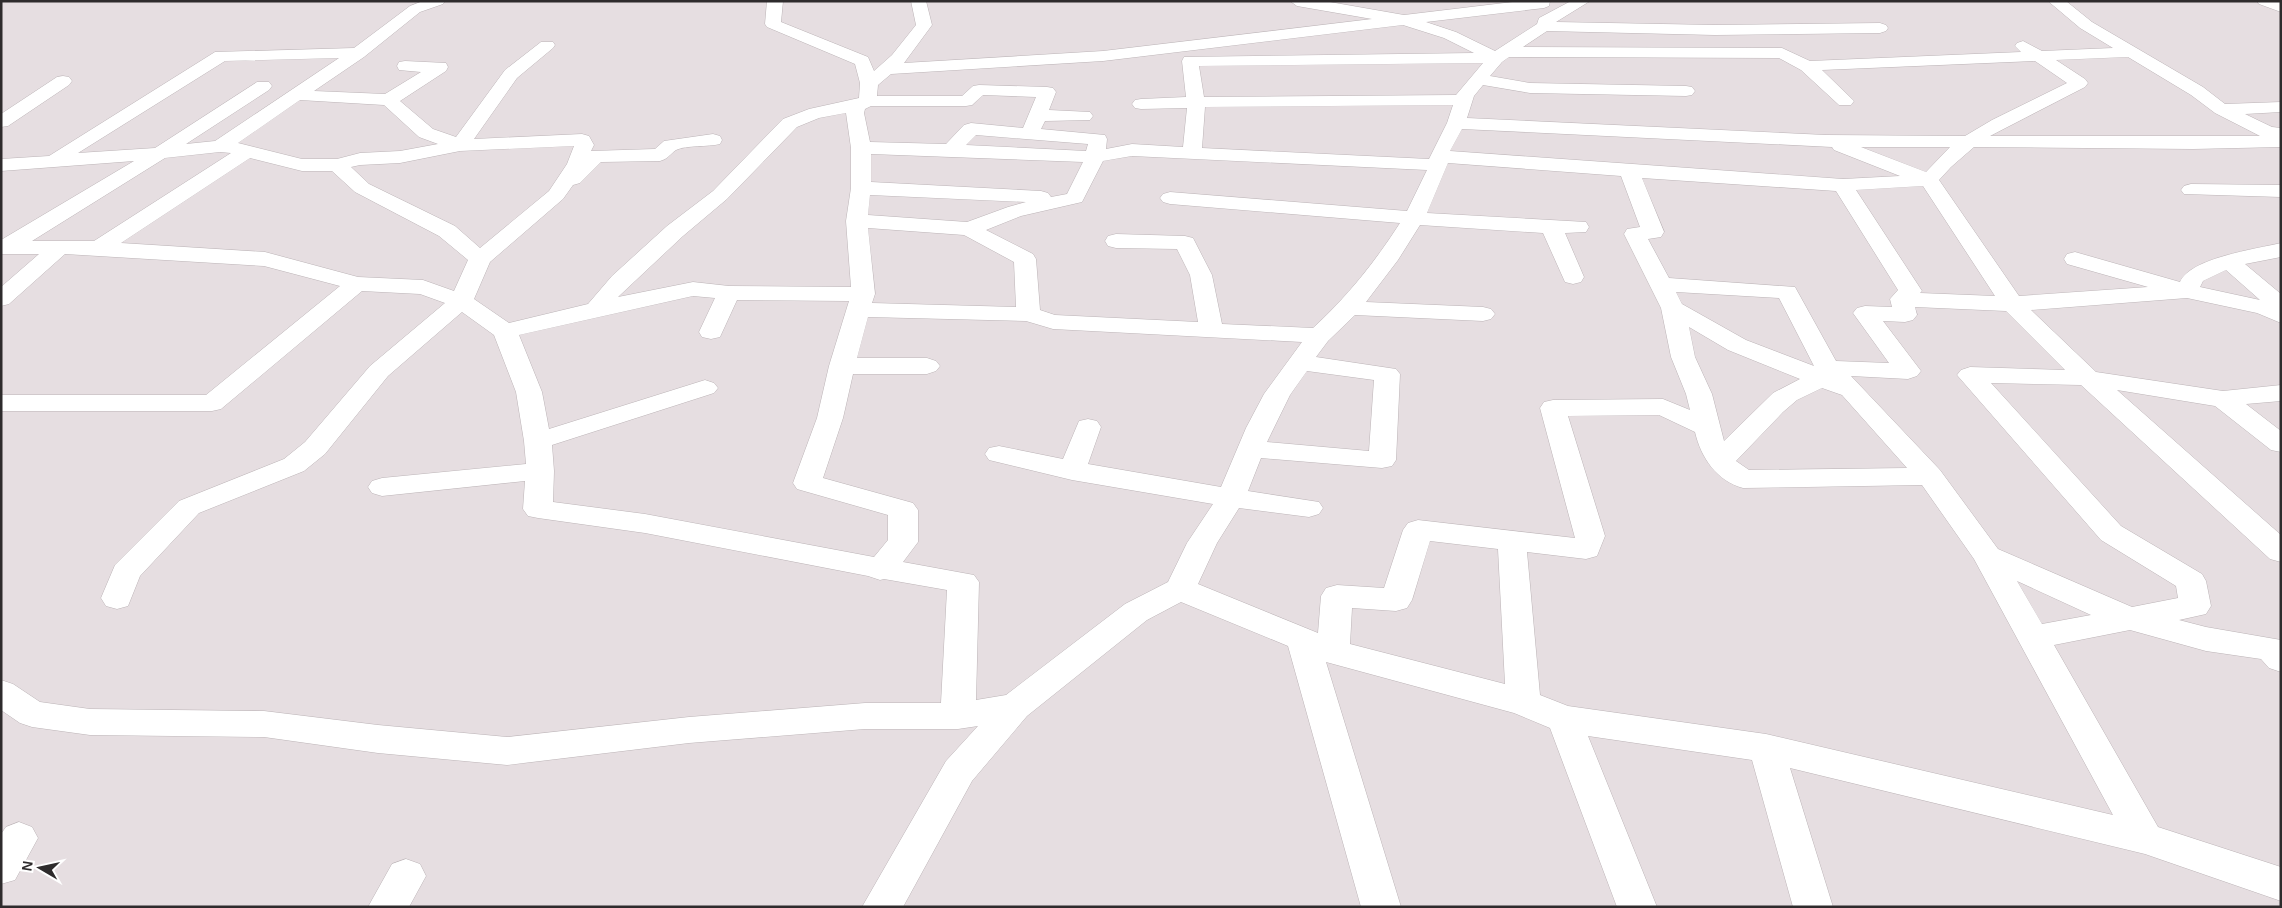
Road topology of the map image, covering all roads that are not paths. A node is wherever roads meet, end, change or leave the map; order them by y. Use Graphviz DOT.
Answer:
graph roads {
  1 [pos="438,1"];
  2 [pos="775,1"];
  3 [pos="918,1"];
  4 [pos="1297,1"];
  5 [pos="1583,1"];
  6 [pos="2055,1"];
  7 [pos="2264,1"];
  8 [pos="2281,7"];
  9 [pos="1544,13"];
  10 [pos="1405,20"];
  11 [pos="1880,28"];
  12 [pos="547,45"];
  13 [pos="2031,51"];
  14 [pos="2130,52"];
  15 [pos="358,53"];
  16 [pos="1733,53"];
  17 [pos="1500,55"];
  18 [pos="406,66"];
  19 [pos="1807,66"];
  20 [pos="1752,72"];
  21 [pos="63,81"];
  22 [pos="263,86"];
  23 [pos="869,90"];
  24 [pos="1686,92"];
  25 [pos="298,95"];
  26 [pos="389,100"];
  27 [pos="1845,100"];
  28 [pos="1466,101"];
  29 [pos="1196,102"];
  30 [pos="1141,104"];
  31 [pos="2281,107"];
  32 [pos="2221,109"];
  33 [pos="1038,115"];
  34 [pos="1084,116"];
  35 [pos="1,122"];
  36 [pos="1030,134"];
  37 [pos="2281,134"];
  38 [pos="713,140"];
  39 [pos="1826,140"];
  40 [pos="1969,141"];
  41 [pos="2281,141"];
  42 [pos="460,145"];
  43 [pos="220,146"];
  44 [pos="861,148"];
  45 [pos="249,150"];
  46 [pos="951,150"];
  47 [pos="1192,152"];
  48 [pos="160,154"];
  49 [pos="1095,157"];
  50 [pos="54,160"];
  51 [pos="1439,161"];
  52 [pos="1,165"];
  53 [pos="337,165"];
  54 [pos="1629,171"];
  55 [pos="1929,180"];
  56 [pos="1843,185"];
  57 [pos="860,188"];
  58 [pos="2191,190"];
  59 [pos="2281,191"];
  60 [pos="556,195"];
  61 [pos="1075,198"];
  62 [pos="1170,198"];
  63 [pos="1414,218"];
  64 [pos="857,222"];
  65 [pos="1578,226"];
  66 [pos="1551,227"];
  67 [pos="969,229"];
  68 [pos="1116,241"];
  69 [pos="3,247"];
  70 [pos="99,248"];
  71 [pos="58,249"];
  72 [pos="2281,250"];
  73 [pos="480,259"];
  74 [pos="2075,259"];
  75 [pos="2228,261"];
  76 [pos="1573,277"];
  77 [pos="357,284"];
  78 [pos="1660,284"];
  79 [pos="2187,291"];
  80 [pos="729,293"];
  81 [pos="1,299"];
  82 [pos="1902,299"];
  83 [pos="461,301"];
  84 [pos="861,302"];
  85 [pos="2012,304"];
  86 [pos="2281,306"];
  87 [pos="1349,308"];
  88 [pos="1673,308"];
  89 [pos="596,309"];
  90 [pos="1028,314"];
  91 [pos="1483,314"];
  92 [pos="2281,316"];
  93 [pos="1211,330"];
  94 [pos="505,331"];
  95 [pos="711,332"];
  96 [pos="1319,336"];
  97 [pos="1299,362"];
  98 [pos="842,366"];
  99 [pos="927,366"];
  100 [pos="1824,373"];
  101 [pos="2088,378"];
  102 [pos="705,388"];
  103 [pos="2281,394"];
  104 [pos="2223,399"];
  105 [pos="1,402"];
  106 [pos="1088,427"];
  107 [pos="1707,428"];
  108 [pos="538,441"];
  109 [pos="2281,444"];
  110 [pos="1251,449"];
  111 [pos="999,454"];
  112 [pos="1720,462"];
  113 [pos="1072,471"];
  114 [pos="540,472"];
  115 [pos="1930,476"];
  116 [pos="382,487"];
  117 [pos="1230,499"];
  118 [pos="1309,508"];
  119 [pos="1515,540"];
  120 [pos="2281,552"];
  121 [pos="1987,556"];
  122 [pos="880,570"];
  123 [pos="1180,589"];
  124 [pos="117,598"];
  125 [pos="2127,618"];
  126 [pos="2031,638"];
  127 [pos="1318,645"];
  128 [pos="2281,660"];
  129 [pos="1,694"];
  130 [pos="1523,702"];
  131 [pos="1015,707"];
  132 [pos="958,716"];
  133 [pos="1564,719"];
  134 [pos="1766,748"];
  135 [pos="2145,838"];
  136 [pos="2281,884"];
  137 [pos="882,907"];
  138 [pos="1381,907"];
  139 [pos="1637,907"];
  140 [pos="1813,907"];
  1 -- 15 [label="street"];
  2 -- 23 [label="street"];
  3 -- 23 [label="street"];
  4 -- 10 [label="street"];
  5 -- 9 [label="street"];
  6 -- 14 [label="street"];
  7 -- 8 [label="street"];
  9 -- 10 [label="street"];
  9 -- 11 [label="street"];
  9 -- 17 [label="street"];
  10 -- 17 [label="street"];
  10 -- 23 [label="street"];
  12 -- 42 [label="street"];
  13 -- 14 [label="street"];
  13 -- 19 [label="street"];
  13 -- 40 [label="street"];
  14 -- 32 [label="street"];
  15 -- 25 [label="street"];
  15 -- 50 [label="street"];
  16 -- 17 [label="street"];
  16 -- 19 [label="street"];
  16 -- 20 [label="street"];
  17 -- 28 [label="street"];
  17 -- 29 [label="street"];
  18 -- 26 [label="street"];
  19 -- 27 [label="street"];
  21 -- 35 [label="street"];
  22 -- 48 [label="street"];
  23 -- 33 [label="street"];
  23 -- 44 [label="street"];
  23 -- 89 [label="street"];
  24 -- 28 [label="street"];
  25 -- 26 [label="street"];
  25 -- 43 [label="street"];
  26 -- 42 [label="street"];
  28 -- 29 [label="street"];
  28 -- 39 [label="street"];
  28 -- 51 [label="street"];
  29 -- 30 [label="street"];
  29 -- 47 [label="street"];
  31 -- 32 [label="street"];
  32 -- 37 [label="street"];
  33 -- 34 [label="street"];
  33 -- 36 [label="street"];
  36 -- 46 [label="street"];
  36 -- 49 [label="street"];
  38 -- 60 [label="street"];
  39 -- 40 [label="street"];
  39 -- 55 [label="street"];
  40 -- 41 [label="street"];
  40 -- 55 [label="street"];
  42 -- 53 [label="street"];
  42 -- 60 [label="street"];
  43 -- 45 [label="street"];
  43 -- 48 [label="street"];
  44 -- 46 [label="street"];
  44 -- 57 [label="street"];
  45 -- 53 [label="street"];
  45 -- 70 [label="street"];
  46 -- 49 [label="street"];
  47 -- 49 [label="street"];
  47 -- 51 [label="street"];
  48 -- 50 [label="street"];
  48 -- 69 [label="street"];
  49 -- 61 [label="street"];
  50 -- 52 [label="street"];
  51 -- 54 [label="street"];
  51 -- 63 [label="street"];
  53 -- 73 [label="street"];
  54 -- 56 [label="street"];
  54 -- 78 [label="street"];
  55 -- 56 [label="street"];
  55 -- 85 [label="street"];
  56 -- 82 [label="street"];
  57 -- 61 [label="street"];
  57 -- 64 [label="street"];
  58 -- 59 [label="street"];
  60 -- 73 [label="street"];
  61 -- 67 [label="street"];
  62 -- 63 [label="street"];
  63 -- 66 [label="street"];
  63 -- 87 [label="street"];
  64 -- 67 [label="street"];
  64 -- 84 [label="street"];
  65 -- 66 [label="street"];
  66 -- 76 [label="street"];
  67 -- 90 [label="street"];
  68 -- 93 [label="street"];
  69 -- 71 [label="street"];
  70 -- 71 [label="street"];
  70 -- 77 [label="street"];
  71 -- 81 [label="street"];
  72 -- 75 [label="street"];
  73 -- 83 [label="street"];
  74 -- 79 [label="street"];
  75 -- 79 [label="street"];
  75 -- 86 [label="street"];
  77 -- 83 [label="street"];
  77 -- 105 [label="street"];
  78 -- 88 [label="street"];
  78 -- 100 [label="street"];
  79 -- 85 [label="street"];
  79 -- 92 [label="street"];
  80 -- 84 [label="street"];
  80 -- 89 [label="street"];
  80 -- 95 [label="street"];
  82 -- 85 [label="street"];
  82 -- 100 [label="street"];
  83 -- 94 [label="street"];
  83 -- 124 [label="street"];
  84 -- 90 [label="street"];
  84 -- 98 [label="street"];
  85 -- 101 [label="street"];
  87 -- 91 [label="street"];
  87 -- 96 [label="street"];
  88 -- 100 [label="street"];
  88 -- 107 [label="street"];
  89 -- 94 [label="street"];
  90 -- 93 [label="street"];
  93 -- 96 [label="street"];
  94 -- 108 [label="street"];
  96 -- 97 [label="street"];
  97 -- 110 [label="street"];
  97 -- 110 [label="street"];
  98 -- 99 [label="street"];
  98 -- 122 [label="street"];
  100 -- 112 [label="street"];
  100 -- 115 [label="street"];
  101 -- 104 [label="street"];
  101 -- 120 [label="street"];
  101 -- 125 [label="street"];
  102 -- 108 [label="street"];
  103 -- 104 [label="street"];
  104 -- 109 [label="street"];
  106 -- 113 [label="street"];
  107 -- 112 [label="street"];
  107 -- 119 [label="street"];
  108 -- 114 [label="street"];
  110 -- 117 [label="street"];
  111 -- 113 [label="street"];
  112 -- 115 [label="street"];
  113 -- 117 [label="street"];
  114 -- 116 [label="street"];
  114 -- 122 [label="street"];
  115 -- 121 [label="street"];
  117 -- 118 [label="street"];
  117 -- 123 [label="street"];
  119 -- 127 [label="street"];
  119 -- 130 [label="street"];
  121 -- 125 [label="street"];
  121 -- 126 [label="street"];
  122 -- 132 [label="street"];
  123 -- 127 [label="street"];
  123 -- 131 [label="street"];
  125 -- 126 [label="street"];
  125 -- 128 [label="street"];
  126 -- 135 [label="street"];
  127 -- 130 [label="street"];
  127 -- 138 [label="street"];
  129 -- 132 [label="street"];
  130 -- 133 [label="street"];
  131 -- 132 [label="street"];
  131 -- 137 [label="street"];
  133 -- 134 [label="street"];
  133 -- 139 [label="street"];
  134 -- 135 [label="street"];
  134 -- 140 [label="street"];
  135 -- 136 [label="street"];
}
